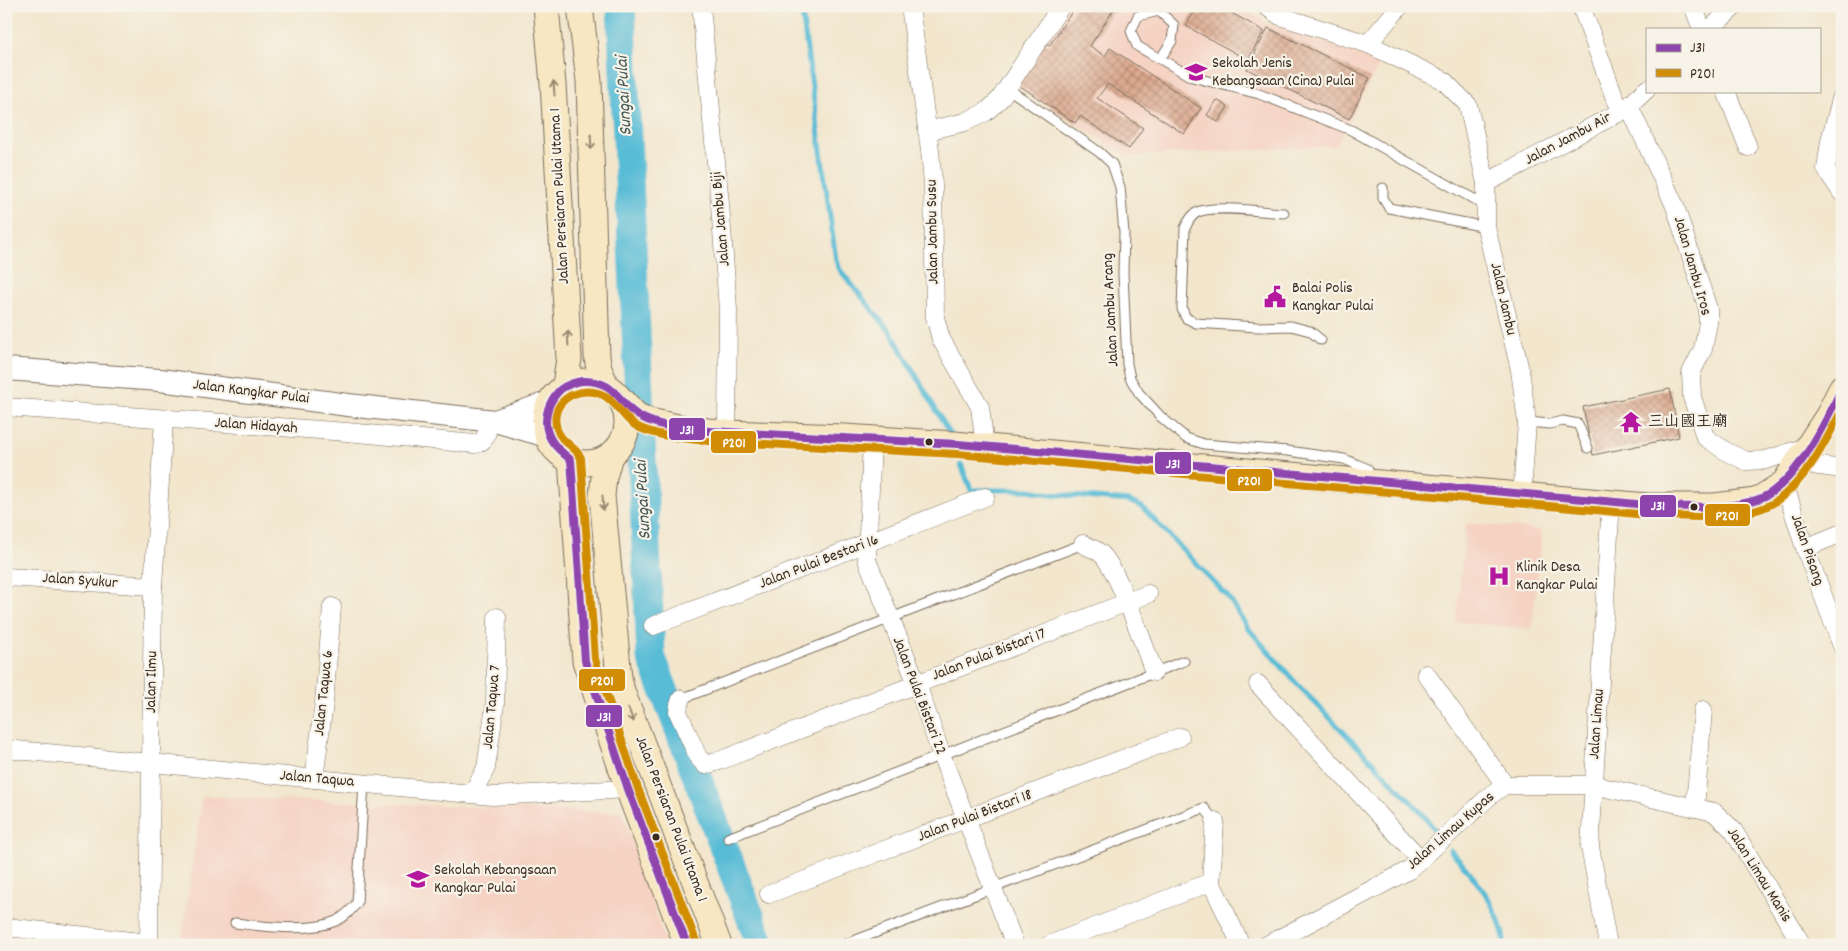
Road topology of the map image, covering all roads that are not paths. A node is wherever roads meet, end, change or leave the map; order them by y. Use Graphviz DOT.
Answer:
graph roads {
  1 [pos="546,6"];
  2 [pos="580,6"];
  3 [pos="701,6"];
  4 [pos="910,6"];
  5 [pos="1061,6"];
  6 [pos="1266,6"];
  7 [pos="1400,6"];
  8 [pos="1581,6"];
  9 [pos="1693,6"];
  10 [pos="1734,6"];
  11 [pos="1702,28"];
  12 [pos="1711,28"];
  13 [pos="1368,44"];
  14 [pos="1160,59"];
  15 [pos="1007,88"];
  16 [pos="1646,90"];
  17 [pos="1726,92"];
  18 [pos="1842,96"];
  19 [pos="1624,109"];
  20 [pos="927,131"];
  21 [pos="1748,147"];
  22 [pos="1486,183"];
  23 [pos="1383,188"];
  24 [pos="1842,193"];
  25 [pos="1486,206"];
  26 [pos="1284,213"];
  27 [pos="1486,227"];
  28 [pos="1321,340"];
  29 [pos="6,369"];
  30 [pos="1842,388"];
  31 [pos="557,394"];
  32 [pos="348,405"];
  33 [pos="6,407"];
  34 [pos="164,420"];
  35 [pos="492,420"];
  36 [pos="1527,422"];
  37 [pos="629,425"];
  38 [pos="347,432"];
  39 [pos="727,433"];
  40 [pos="547,436"];
  41 [pos="872,440"];
  42 [pos="985,447"];
  43 [pos="1588,448"];
  44 [pos="571,460"];
  45 [pos="1797,464"];
  46 [pos="1368,469"];
  47 [pos="1842,469"];
  48 [pos="1522,494"];
  49 [pos="985,498"];
  50 [pos="1611,502"];
  51 [pos="1842,533"];
  52 [pos="867,544"];
  53 [pos="1083,544"];
  54 [pos="1805,548"];
  55 [pos="6,576"];
  56 [pos="153,586"];
  57 [pos="1148,594"];
  58 [pos="1127,602"];
  59 [pos="332,607"];
  60 [pos="496,617"];
  61 [pos="1837,617"];
  62 [pos="890,619"];
  63 [pos="653,626"];
  64 [pos="1842,646"];
  65 [pos="1184,661"];
  66 [pos="1154,672"];
  67 [pos="1426,674"];
  68 [pos="917,684"];
  69 [pos="1258,684"];
  70 [pos="681,699"];
  71 [pos="1703,710"];
  72 [pos="1180,737"];
  73 [pos="6,749"];
  74 [pos="941,754"];
  75 [pos="150,764"];
  76 [pos="314,779"];
  77 [pos="364,783"];
  78 [pos="1505,785"];
  79 [pos="1593,785"];
  80 [pos="628,789"];
  81 [pos="472,794"];
  82 [pos="1695,808"];
  83 [pos="967,820"];
  84 [pos="1215,821"];
  85 [pos="728,838"];
  86 [pos="1420,859"];
  87 [pos="1211,882"];
  88 [pos="993,887"];
  89 [pos="769,894"];
  90 [pos="235,923"];
  91 [pos="6,927"];
  92 [pos="149,944"];
  93 [pos="1240,944"];
  94 [pos="687,945"];
  95 [pos="720,945"];
  96 [pos="843,945"];
  97 [pos="1015,945"];
  98 [pos="1050,945"];
  99 [pos="1267,945"];
  100 [pos="1608,945"];
  101 [pos="1802,945"];
  31 -- 1 [label="main road, Jalan Persiaran Pulai Utama 1, one-way"];
  2 -- 37 [label="main road, Jalan Persiaran Pulai Utama 1, one-way"];
  3 -- 39 [label="street, Jalan Jambu Biji"];
  4 -- 20 [label="street, Jalan Jambu Susu"];
  5 -- 15 [label="street"];
  6 -- 13 [label="street"];
  7 -- 13 [label="street"];
  8 -- 19 [label="street, Jalan Jambu Iros"];
  9 -- 11 [label="street"];
  10 -- 12 [label="street"];
  13 -- 22 [label="street, Jalan Jambu"];
  14 -- 14 [label="lane"];
  14 -- 25 [label="lane"];
  15 -- 20 [label="street"];
  15 -- 46 [label="lane, Jalan Jambu Arang"];
  16 -- 19 [label="street, Jalan Jambu Air"];
  17 -- 21 [label="street"];
  18 -- 24 [label="street"];
  19 -- 22 [label="street, Jalan Jambu Air"];
  19 -- 45 [label="street, Jalan Jambu Iros"];
  20 -- 42 [label="street, Jalan Jambu Susu"];
  22 -- 25 [label="street, Jalan Jambu"];
  23 -- 27 [label="lane"];
  25 -- 27 [label="street, Jalan Jambu"];
  26 -- 28 [label="lane"];
  27 -- 36 [label="street, Jalan Jambu"];
  29 -- 32 [label="street, Jalan Kangkar Pulai"];
  30 -- 45 [label="main road"];
  31 -- 35 [label="street, Jalan Kangkar Pulai"];
  31 -- 37 [label="main road"];
  31 -- 40 [label="main road"];
  32 -- 35 [label="street, Jalan Kangkar Pulai"];
  32 -- 38 [label="street"];
  33 -- 34 [label="street, Jalan Hidayah"];
  34 -- 38 [label="street, Jalan Hidayah"];
  34 -- 56 [label="street, Jalan Ilmu"];
  35 -- 38 [label="street, Jalan Hidayah"];
  35 -- 40 [label="street, Jalan Kangkar Pulai"];
  36 -- 43 [label="lane"];
  36 -- 48 [label="street, Jalan Jambu"];
  37 -- 39 [label="main road"];
  37 -- 44 [label="main road"];
  37 -- 95 [label="main road, Jalan Persiaran Pulai Utama 1, one-way"];
  39 -- 41 [label="main road"];
  40 -- 44 [label="main road"];
  41 -- 42 [label="main road"];
  41 -- 52 [label="street, Jalan Pulai Bistari 22"];
  42 -- 48 [label="main road"];
  44 -- 80 [label="main road, Jalan Persiaran Pulai Utama 1"];
  45 -- 47 [label="street"];
  45 -- 50 [label="main road"];
  45 -- 54 [label="street, Jalan Pisang"];
  48 -- 50 [label="main road"];
  49 -- 52 [label="street, Jalan Pulai Bestari 16"];
  50 -- 79 [label="street, Jalan Limau"];
  51 -- 54 [label="street"];
  52 -- 62 [label="street, Jalan Pulai Bistari 22"];
  52 -- 63 [label="street, Jalan Pulai Bestari 16"];
  53 -- 58 [label="street"];
  53 -- 62 [label="lane"];
  54 -- 61 [label="street, Jalan Pisang"];
  55 -- 56 [label="street, Jalan Syukur"];
  56 -- 75 [label="street, Jalan Ilmu"];
  57 -- 58 [label="street, Jalan Pulai Bistari 17"];
  58 -- 66 [label="street"];
  58 -- 68 [label="street, Jalan Pulai Bistari 17"];
  59 -- 76 [label="street, Jalan Taqwa 6"];
  60 -- 81 [label="street, Jalan Taqwa 7"];
  61 -- 64 [label="street, Jalan Pisang"];
  62 -- 68 [label="street, Jalan Pulai Bistari 22"];
  62 -- 70 [label="lane"];
  65 -- 66 [label="lane"];
  66 -- 74 [label="lane"];
  67 -- 78 [label="street"];
  68 -- 70 [label="street, Jalan Pulai Bistari 17"];
  68 -- 74 [label="street, Jalan Pulai Bistari 22"];
  69 -- 86 [label="street"];
  71 -- 82 [label="street"];
  72 -- 83 [label="street, Jalan Pulai Bistari 18"];
  73 -- 75 [label="street, Jalan Taqwa"];
  74 -- 83 [label="street, Jalan Pulai Bistari 22"];
  74 -- 85 [label="lane"];
  75 -- 76 [label="street, Jalan Taqwa"];
  75 -- 92 [label="street, Jalan Ilmu"];
  76 -- 77 [label="street, Jalan Taqwa"];
  77 -- 81 [label="street, Jalan Taqwa"];
  77 -- 90 [label="lane"];
  78 -- 79 [label="street, Jalan Limau Kupas"];
  78 -- 86 [label="street, Jalan Limau Kupas"];
  79 -- 82 [label="street, Jalan Limau Manis"];
  79 -- 100 [label="street, Jalan Limau"];
  80 -- 81 [label="street, Jalan Taqwa"];
  80 -- 94 [label="main road, Jalan Persiaran Pulai Utama 1"];
  82 -- 101 [label="street, Jalan Limau Manis"];
  83 -- 88 [label="street, Jalan Pulai Bistari 22"];
  83 -- 89 [label="street, Jalan Pulai Bistari 18"];
  84 -- 87 [label="street"];
  84 -- 88 [label="lane"];
  86 -- 99 [label="street, Jalan Limau Kupas"];
  87 -- 93 [label="street"];
  87 -- 98 [label="street"];
  88 -- 96 [label="lane"];
  88 -- 97 [label="street, Jalan Pulai Bistari 22"];
  91 -- 92 [label="street"];
}
